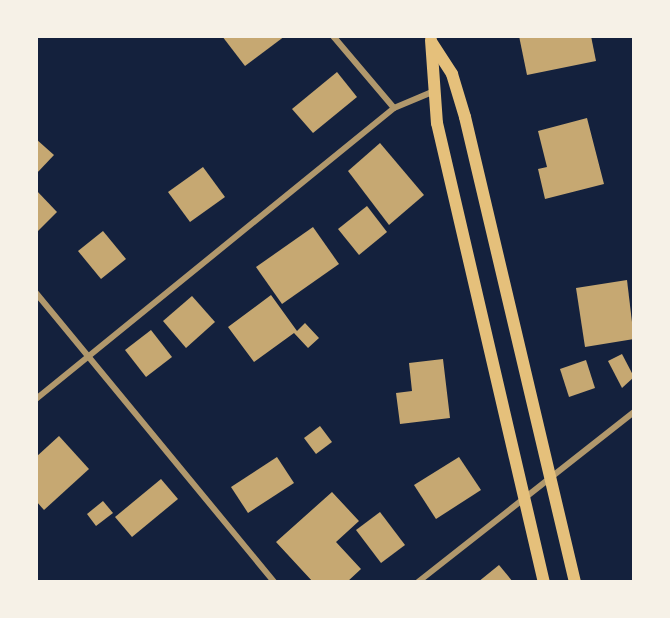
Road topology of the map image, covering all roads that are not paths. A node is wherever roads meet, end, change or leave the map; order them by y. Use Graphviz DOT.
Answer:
graph roads {
  1 [pos="333,36"];
  2 [pos="431,40"];
  3 [pos="432,92"];
  4 [pos="394,108"];
  5 [pos="36,293"];
  6 [pos="88,357"];
  7 [pos="36,399"];
  8 [pos="634,412"];
  9 [pos="551,477"];
  10 [pos="525,495"];
  11 [pos="274,582"];
  12 [pos="418,582"];
  13 [pos="544,582"];
  14 [pos="575,582"];
  1 -- 4 [label="street"];
  2 -- 3 [label="main road"];
  2 -- 9 [label="main road"];
  3 -- 4 [label="street"];
  3 -- 10 [label="main road"];
  4 -- 6 [label="street"];
  5 -- 6 [label="street"];
  6 -- 7 [label="street"];
  6 -- 11 [label="street"];
  8 -- 9 [label="street"];
  9 -- 10 [label="street"];
  9 -- 14 [label="main road"];
  10 -- 12 [label="street"];
  10 -- 13 [label="main road"];
}
